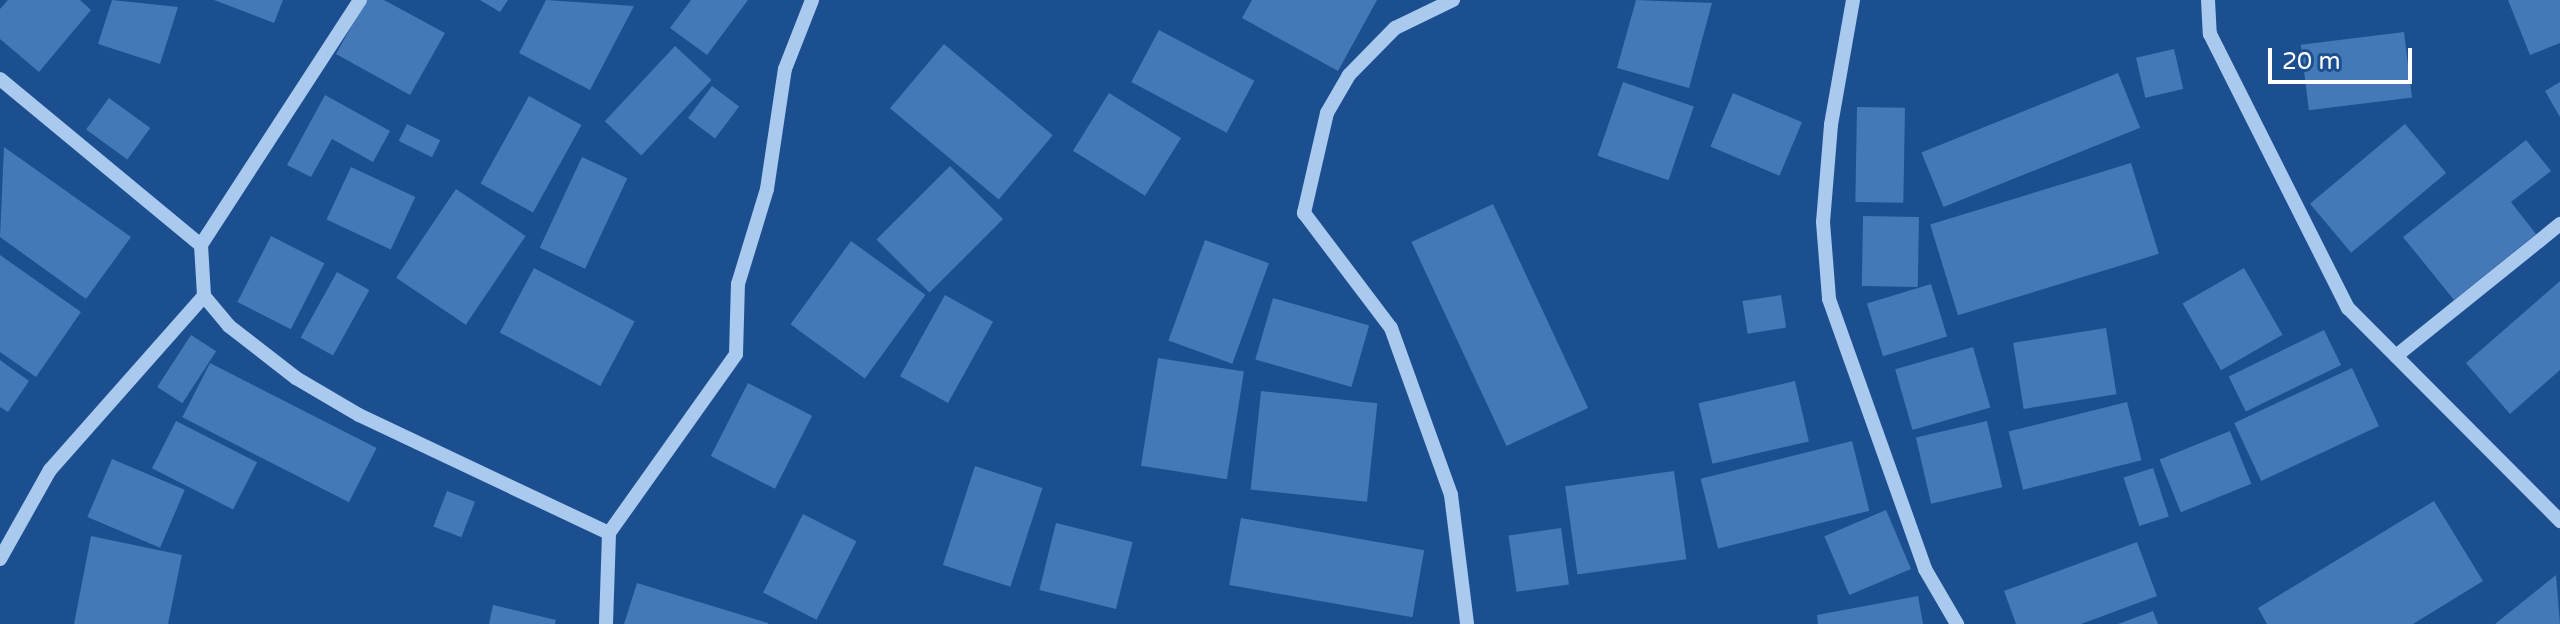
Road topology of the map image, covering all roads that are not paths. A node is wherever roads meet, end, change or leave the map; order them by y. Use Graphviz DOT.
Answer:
graph roads {
  1 [pos="360,0"];
  2 [pos="812,0"];
  3 [pos="1453,0"];
  4 [pos="1853,0"];
  5 [pos="2208,0"];
  6 [pos="0,79"];
  7 [pos="2560,224"];
  8 [pos="201,245"];
  9 [pos="204,296"];
  10 [pos="2396,356"];
  11 [pos="2560,521"];
  12 [pos="609,533"];
  13 [pos="0,559"];
  14 [pos="606,624"];
  15 [pos="1467,624"];
  16 [pos="1957,624"];
  1 -- 8 [label="street"];
  2 -- 12 [label="street"];
  3 -- 15 [label="street"];
  4 -- 16 [label="street"];
  5 -- 10 [label="street"];
  6 -- 8 [label="street"];
  7 -- 10 [label="street"];
  8 -- 9 [label="street"];
  9 -- 12 [label="street"];
  9 -- 13 [label="street"];
  10 -- 11 [label="street"];
  12 -- 14 [label="street"];
}
